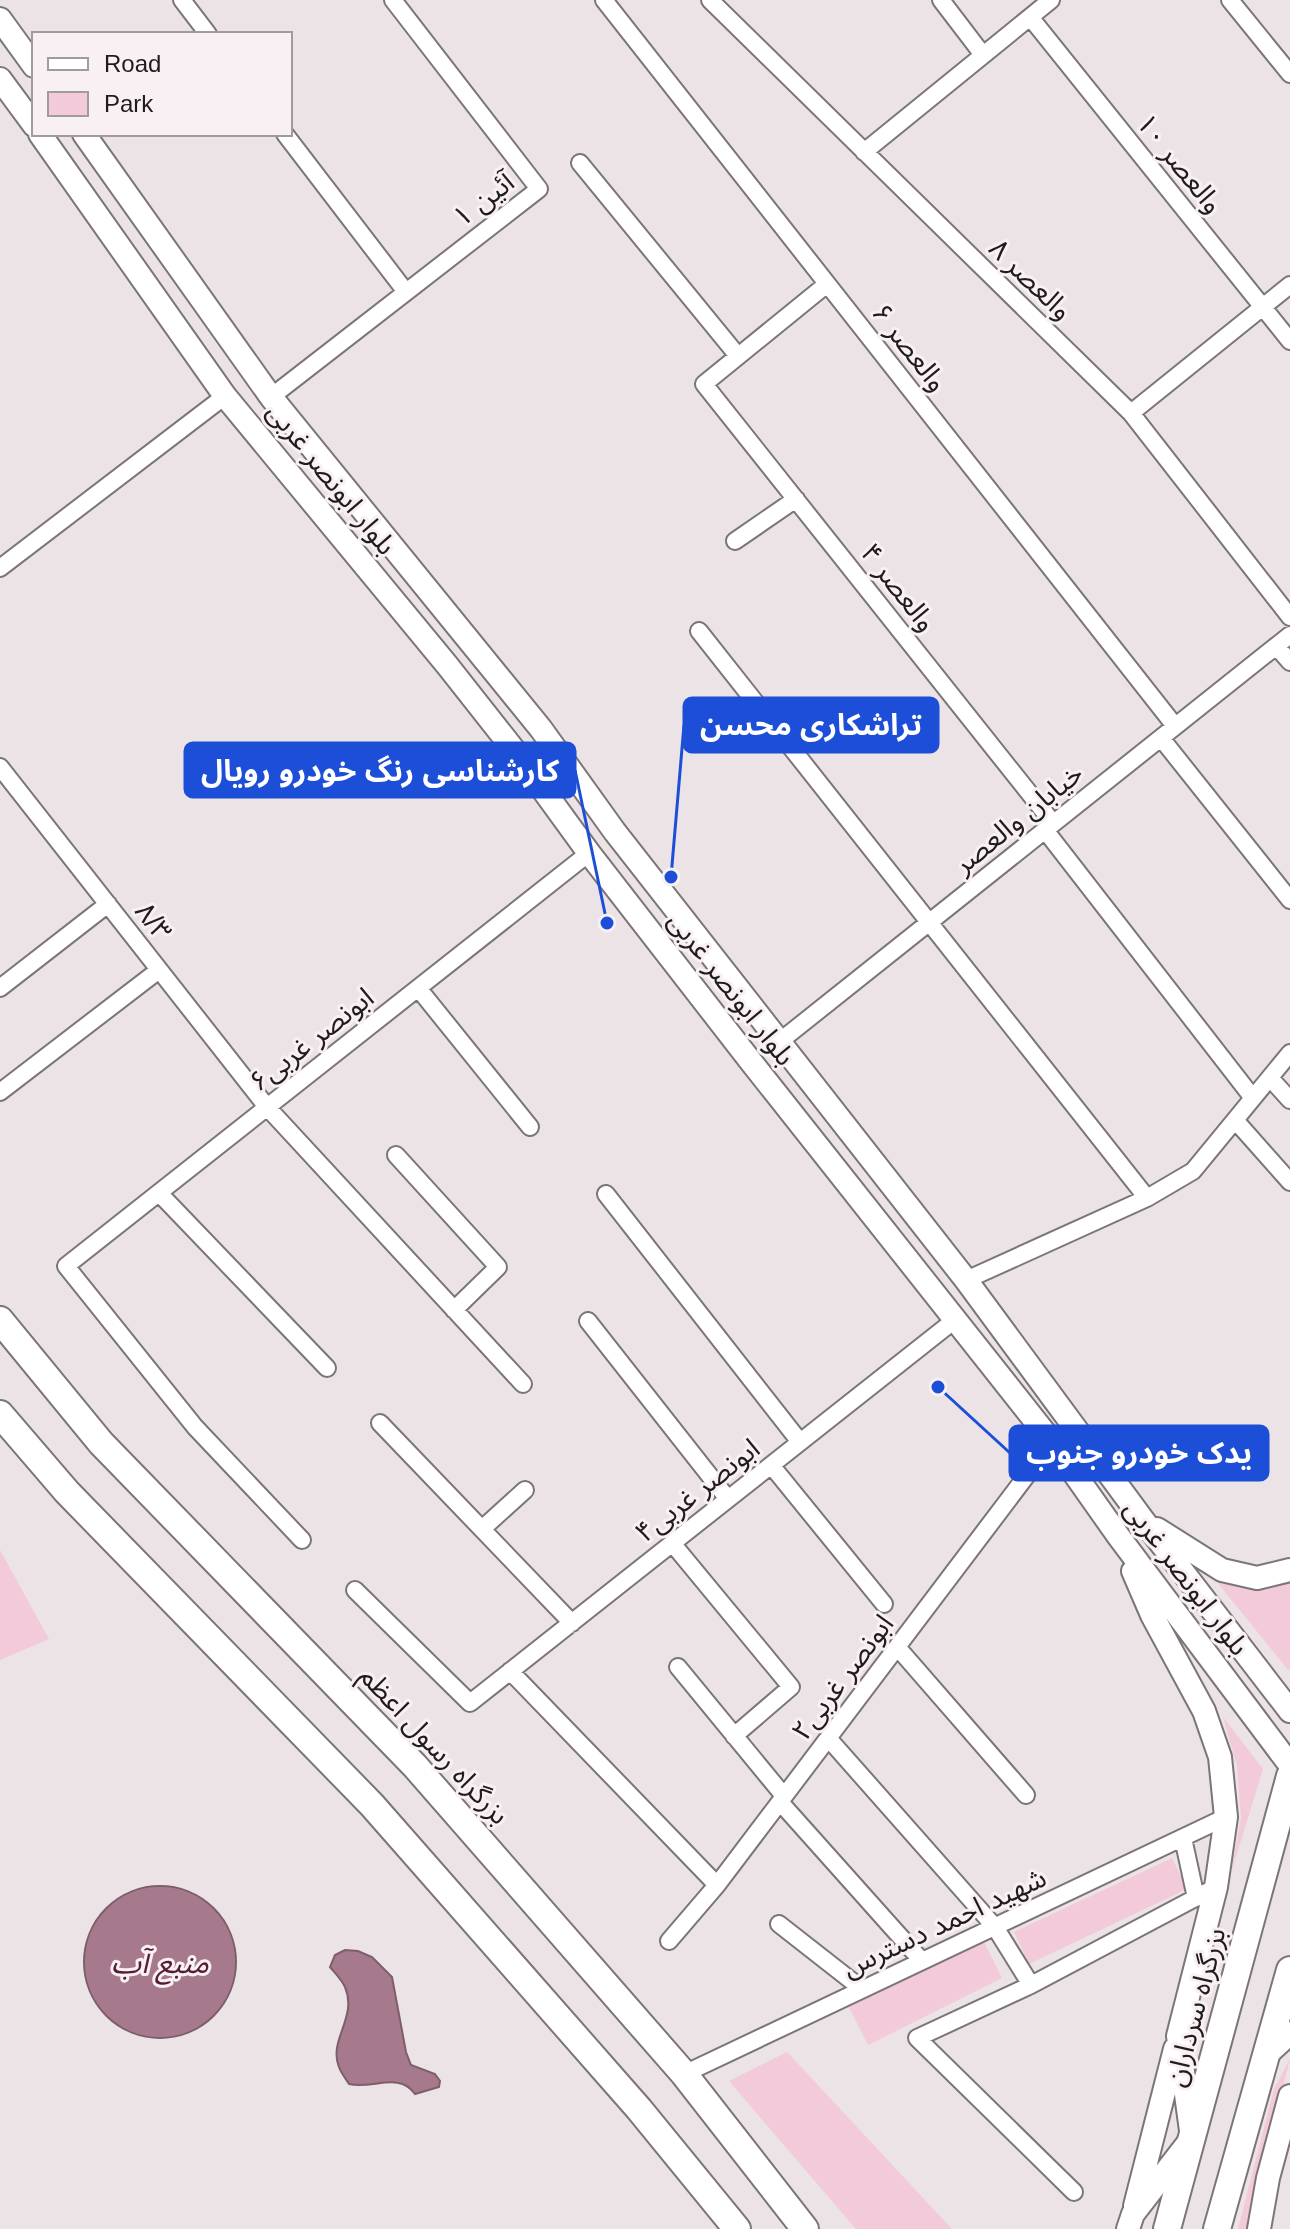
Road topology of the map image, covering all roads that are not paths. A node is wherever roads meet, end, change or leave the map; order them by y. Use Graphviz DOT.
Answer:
graph roads {
  1 [pos="182,0"];
  2 [pos="393,0"];
  3 [pos="604,0"];
  4 [pos="710,0"];
  5 [pos="941,0"];
  6 [pos="1051,0"];
  7 [pos="1230,0"];
  8 [pos="1030,17"];
  9 [pos="0,19"];
  10 [pos="206,32"];
  11 [pos="983,55"];
  12 [pos="32,63"];
  13 [pos="1290,74"];
  14 [pos="0,79"];
  15 [pos="32,122"];
  16 [pos="41,136"];
  17 [pos="85,136"];
  18 [pos="287,136"];
  19 [pos="864,152"];
  20 [pos="580,163"];
  21 [pos="827,284"];
  22 [pos="1290,285"];
  23 [pos="406,292"];
  24 [pos="1263,307"];
  25 [pos="1290,341"];
  26 [pos="738,356"];
  27 [pos="225,396"];
  28 [pos="271,397"];
  29 [pos="1131,413"];
  30 [pos="796,499"];
  31 [pos="359,505"];
  32 [pos="332,528"];
  33 [pos="735,541"];
  34 [pos="0,567"];
  35 [pos="1290,617"];
  36 [pos="699,631"];
  37 [pos="1283,640"];
  38 [pos="1290,662"];
  39 [pos="1175,726"];
  40 [pos="1161,738"];
  41 [pos="0,767"];
  42 [pos="14,784"];
  43 [pos="0,795"];
  44 [pos="1049,827"];
  45 [pos="589,853"];
  46 [pos="1290,900"];
  47 [pos="108,904"];
  48 [pos="929,923"];
  49 [pos="159,970"];
  50 [pos="0,988"];
  51 [pos="418,988"];
  52 [pos="779,1042"];
  53 [pos="1290,1053"];
  54 [pos="1270,1078"];
  55 [pos="0,1092"];
  56 [pos="1253,1098"];
  57 [pos="1290,1100"];
  58 [pos="267,1107"];
  59 [pos="1235,1120"];
  60 [pos="530,1127"];
  61 [pos="396,1155"];
  62 [pos="1290,1182"];
  63 [pos="159,1193"];
  64 [pos="606,1194"];
  65 [pos="1147,1198"];
  66 [pos="966,1280"];
  67 [pos="454,1310"];
  68 [pos="956,1319"];
  69 [pos="0,1320"];
  70 [pos="588,1321"];
  71 [pos="327,1368"];
  72 [pos="523,1384"];
  73 [pos="0,1414"];
  74 [pos="380,1423"];
  75 [pos="800,1442"];
  76 [pos="1052,1442"];
  77 [pos="771,1465"];
  78 [pos="525,1490"];
  79 [pos="728,1499"];
  80 [pos="1143,1520"];
  81 [pos="482,1529"];
  82 [pos="1119,1537"];
  83 [pos="302,1540"];
  84 [pos="672,1543"];
  85 [pos="1290,1570"];
  86 [pos="355,1590"];
  87 [pos="884,1604"];
  88 [pos="572,1623"];
  89 [pos="898,1648"];
  90 [pos="678,1667"];
  91 [pos="510,1671"];
  92 [pos="1290,1711"];
  93 [pos="734,1736"];
  94 [pos="828,1738"];
  95 [pos="1290,1765"];
  96 [pos="1287,1788"];
  97 [pos="1026,1795"];
  98 [pos="782,1799"];
  99 [pos="1226,1817"];
  100 [pos="1183,1838"];
  101 [pos="717,1885"];
  102 [pos="1216,1887"];
  103 [pos="1196,1898"];
  104 [pos="779,1924"];
  105 [pos="995,1927"];
  106 [pos="669,1941"];
  107 [pos="922,1961"];
  108 [pos="1290,1970"];
  109 [pos="1031,1985"];
  110 [pos="862,1989"];
  111 [pos="1290,2033"];
  112 [pos="1178,2036"];
  113 [pos="1265,2056"];
  114 [pos="684,2074"];
  115 [pos="1290,2096"];
  116 [pos="1192,2138"];
  117 [pos="1074,2192"];
  118 [pos="1131,2222"];
  119 [pos="737,2229"];
  120 [pos="805,2229"];
  121 [pos="1167,2229"];
  122 [pos="1217,2229"];
  123 [pos="1259,2229"];
  1 -- 10 [label="street"];
  2 -- 23 [label="street, آئین ۱"];
  3 -- 21 [label="street, والعصر ۶"];
  4 -- 19 [label="street, والعصر ۸"];
  5 -- 11 [label="street"];
  6 -- 8 [label="street"];
  7 -- 13 [label="street"];
  8 -- 11 [label="street"];
  8 -- 24 [label="street, والعصر ۱۰"];
  9 -- 12 [label="main road"];
  11 -- 19 [label="street"];
  14 -- 15 [label="main road"];
  16 -- 27 [label="main road, بلوار ابونصر غربی"];
  17 -- 28 [label="main road, بلوار ابونصر غربی"];
  18 -- 23 [label="street"];
  19 -- 29 [label="street, والعصر ۸"];
  20 -- 26 [label="street"];
  21 -- 26 [label="street"];
  21 -- 39 [label="street, والعصر ۶"];
  22 -- 24 [label="street"];
  23 -- 28 [label="street, آئین ۱"];
  24 -- 25 [label="street, والعصر ۱۰"];
  24 -- 29 [label="street"];
  26 -- 30 [label="street, والعصر ۴"];
  27 -- 32 [label="main road, بلوار ابونصر غربی"];
  27 -- 34 [label="street"];
  28 -- 31 [label="main road, بلوار ابونصر غربی"];
  29 -- 35 [label="street, والعصر ۸"];
  30 -- 33 [label="street"];
  30 -- 44 [label="street, والعصر ۴"];
  31 -- 32 [label="main road"];
  31 -- 52 [label="main road, بلوار ابونصر غربی"];
  32 -- 45 [label="main road, بلوار ابونصر غربی"];
  36 -- 48 [label="street"];
  37 -- 38 [label="street"];
  37 -- 39 [label="street, خیابان والعصر"];
  39 -- 40 [label="street, خیابان والعصر"];
  40 -- 44 [label="street, خیابان والعصر"];
  40 -- 46 [label="street"];
  41 -- 42 [label="street, ۸/۳"];
  42 -- 43 [label="street"];
  42 -- 47 [label="street, ۸/۳"];
  44 -- 48 [label="street, خیابان والعصر"];
  44 -- 56 [label="street, والعصر ۴"];
  45 -- 51 [label="street, ۶ابونصر غربی"];
  45 -- 68 [label="main road, بلوار ابونصر غربی"];
  47 -- 49 [label="street, ۸/۳"];
  47 -- 50 [label="street"];
  48 -- 52 [label="street, خیابان والعصر"];
  48 -- 65 [label="street"];
  49 -- 55 [label="street"];
  49 -- 58 [label="street, ۸/۳"];
  51 -- 58 [label="street, ۶ابونصر غربی"];
  51 -- 60 [label="street"];
  52 -- 66 [label="main road, بلوار ابونصر غربی"];
  53 -- 54 [label="street"];
  54 -- 56 [label="street"];
  54 -- 57 [label="street"];
  56 -- 59 [label="street"];
  58 -- 63 [label="street, ۶ابونصر غربی"];
  58 -- 67 [label="street, ۸/۳"];
  59 -- 62 [label="street"];
  59 -- 65 [label="street"];
  61 -- 67 [label="street"];
  63 -- 71 [label="street"];
  63 -- 83 [label="street, ۶ابونصر غربی"];
  64 -- 75 [label="street"];
  65 -- 66 [label="street"];
  66 -- 80 [label="main road, بلوار ابونصر غربی"];
  67 -- 72 [label="street, ۸/۳"];
  68 -- 75 [label="street, ۴ابونصر غربی"];
  68 -- 76 [label="main road, بلوار ابونصر غربی"];
  69 -- 114 [label="highway, بزرگراه رسول اعظم"];
  70 -- 79 [label="street"];
  73 -- 119 [label="highway"];
  74 -- 81 [label="street"];
  75 -- 77 [label="street, ۴ابونصر غربی"];
  76 -- 82 [label="main road, بلوار ابونصر غربی"];
  76 -- 89 [label="street, ۲ابونصر غربی"];
  77 -- 79 [label="street, ۴ابونصر غربی"];
  77 -- 87 [label="street"];
  78 -- 81 [label="street"];
  79 -- 84 [label="street, ۴ابونصر غربی"];
  80 -- 85 [label="main road"];
  80 -- 92 [label="main road, بلوار ابونصر غربی"];
  81 -- 88 [label="street"];
  82 -- 95 [label="main road, بلوار ابونصر غربی"];
  82 -- 99 [label="main road"];
  84 -- 88 [label="street, ۴ابونصر غربی"];
  84 -- 93 [label="street"];
  86 -- 91 [label="street, ۴ابونصر غربی"];
  88 -- 91 [label="street, ۴ابونصر غربی"];
  89 -- 94 [label="street, ۲ابونصر غربی"];
  89 -- 97 [label="street"];
  90 -- 93 [label="street"];
  91 -- 101 [label="street"];
  93 -- 98 [label="street"];
  94 -- 98 [label="street, ۲ابونصر غربی"];
  94 -- 105 [label="street"];
  96 -- 116 [label="highway, بزرگراه سرداران"];
  98 -- 101 [label="street, ۲ابونصر غربی"];
  98 -- 107 [label="street"];
  99 -- 100 [label="street, شهید احمد دسترس"];
  99 -- 102 [label="main road"];
  100 -- 103 [label="street"];
  100 -- 105 [label="street, شهید احمد دسترس"];
  101 -- 106 [label="street, ۲ابونصر غربی"];
  102 -- 103 [label="street"];
  102 -- 112 [label="main road"];
  103 -- 109 [label="street"];
  104 -- 110 [label="street"];
  105 -- 107 [label="street, شهید احمد دسترس"];
  105 -- 109 [label="street"];
  107 -- 110 [label="street, شهید احمد دسترس"];
  108 -- 113 [label="highway"];
  109 -- 117 [label="street"];
  110 -- 114 [label="street, شهید احمد دسترس"];
  111 -- 113 [label="main road"];
  112 -- 116 [label="main road"];
  112 -- 118 [label="main road"];
  113 -- 122 [label="highway"];
  114 -- 120 [label="highway, بزرگراه رسول اعظم"];
  115 -- 123 [label="main road"];
  116 -- 118 [label="main road"];
  116 -- 121 [label="highway, بزرگراه سرداران"];
}
